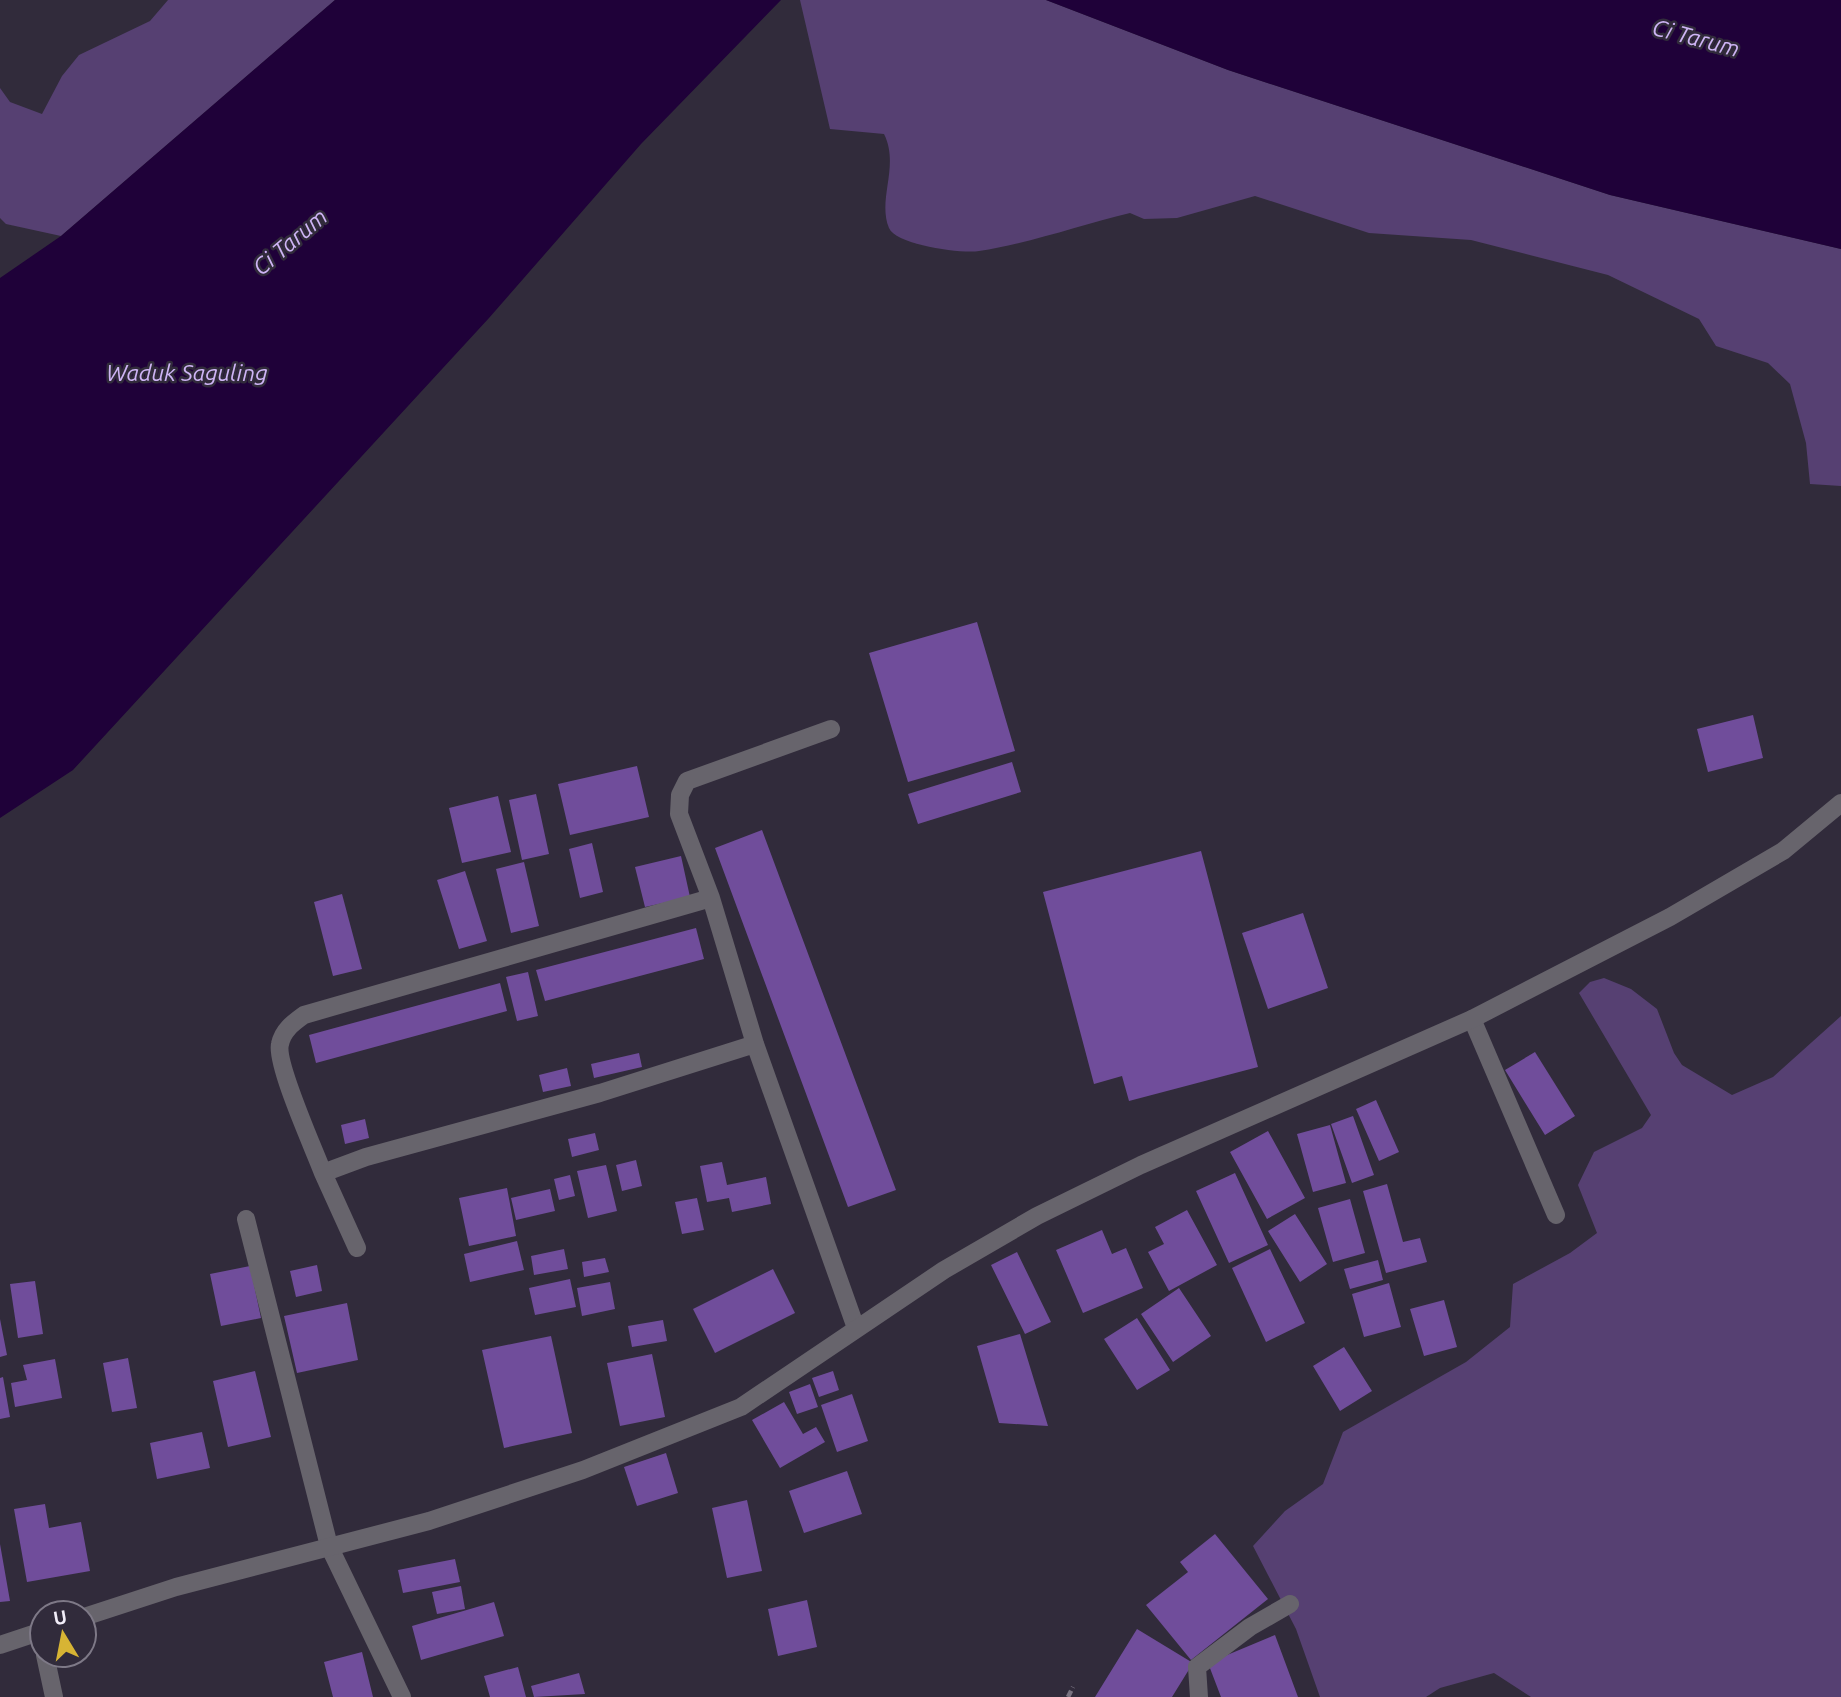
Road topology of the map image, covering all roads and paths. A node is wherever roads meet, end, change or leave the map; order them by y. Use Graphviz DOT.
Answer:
graph roads {
  1 [pos="831,729"];
  2 [pos="1841,803"];
  3 [pos="711,898"];
  4 [pos="1472,1019"];
  5 [pos="755,1044"];
  6 [pos="323,1172"];
  7 [pos="1556,1215"];
  8 [pos="246,1219"];
  9 [pos="357,1248"];
  10 [pos="856,1328"];
  11 [pos="329,1546"];
  12 [pos="1290,1604"];
  13 [pos="98,1612"];
  14 [pos="28,1639"];
  15 [pos="0,1646"];
  16 [pos="48,1669"];
  17 [pos="1073,1688"];
  18 [pos="54,1697"];
  19 [pos="402,1697"];
  20 [pos="1068,1697"];
  21 [pos="1199,1697"];
  1 -- 3 [label="street"];
  2 -- 4 [label="street"];
  3 -- 5 [label="street"];
  3 -- 6 [label="street"];
  4 -- 7 [label="street"];
  4 -- 10 [label="street"];
  5 -- 6 [label="street"];
  5 -- 10 [label="street"];
  6 -- 9 [label="street"];
  8 -- 11 [label="street"];
  10 -- 11 [label="street"];
  11 -- 13 [label="street"];
  11 -- 19 [label="street"];
  12 -- 21 [label="street"];
  14 -- 15 [label="street"];
  16 -- 18 [label="street"];
  17 -- 20 [label="path"];
}
